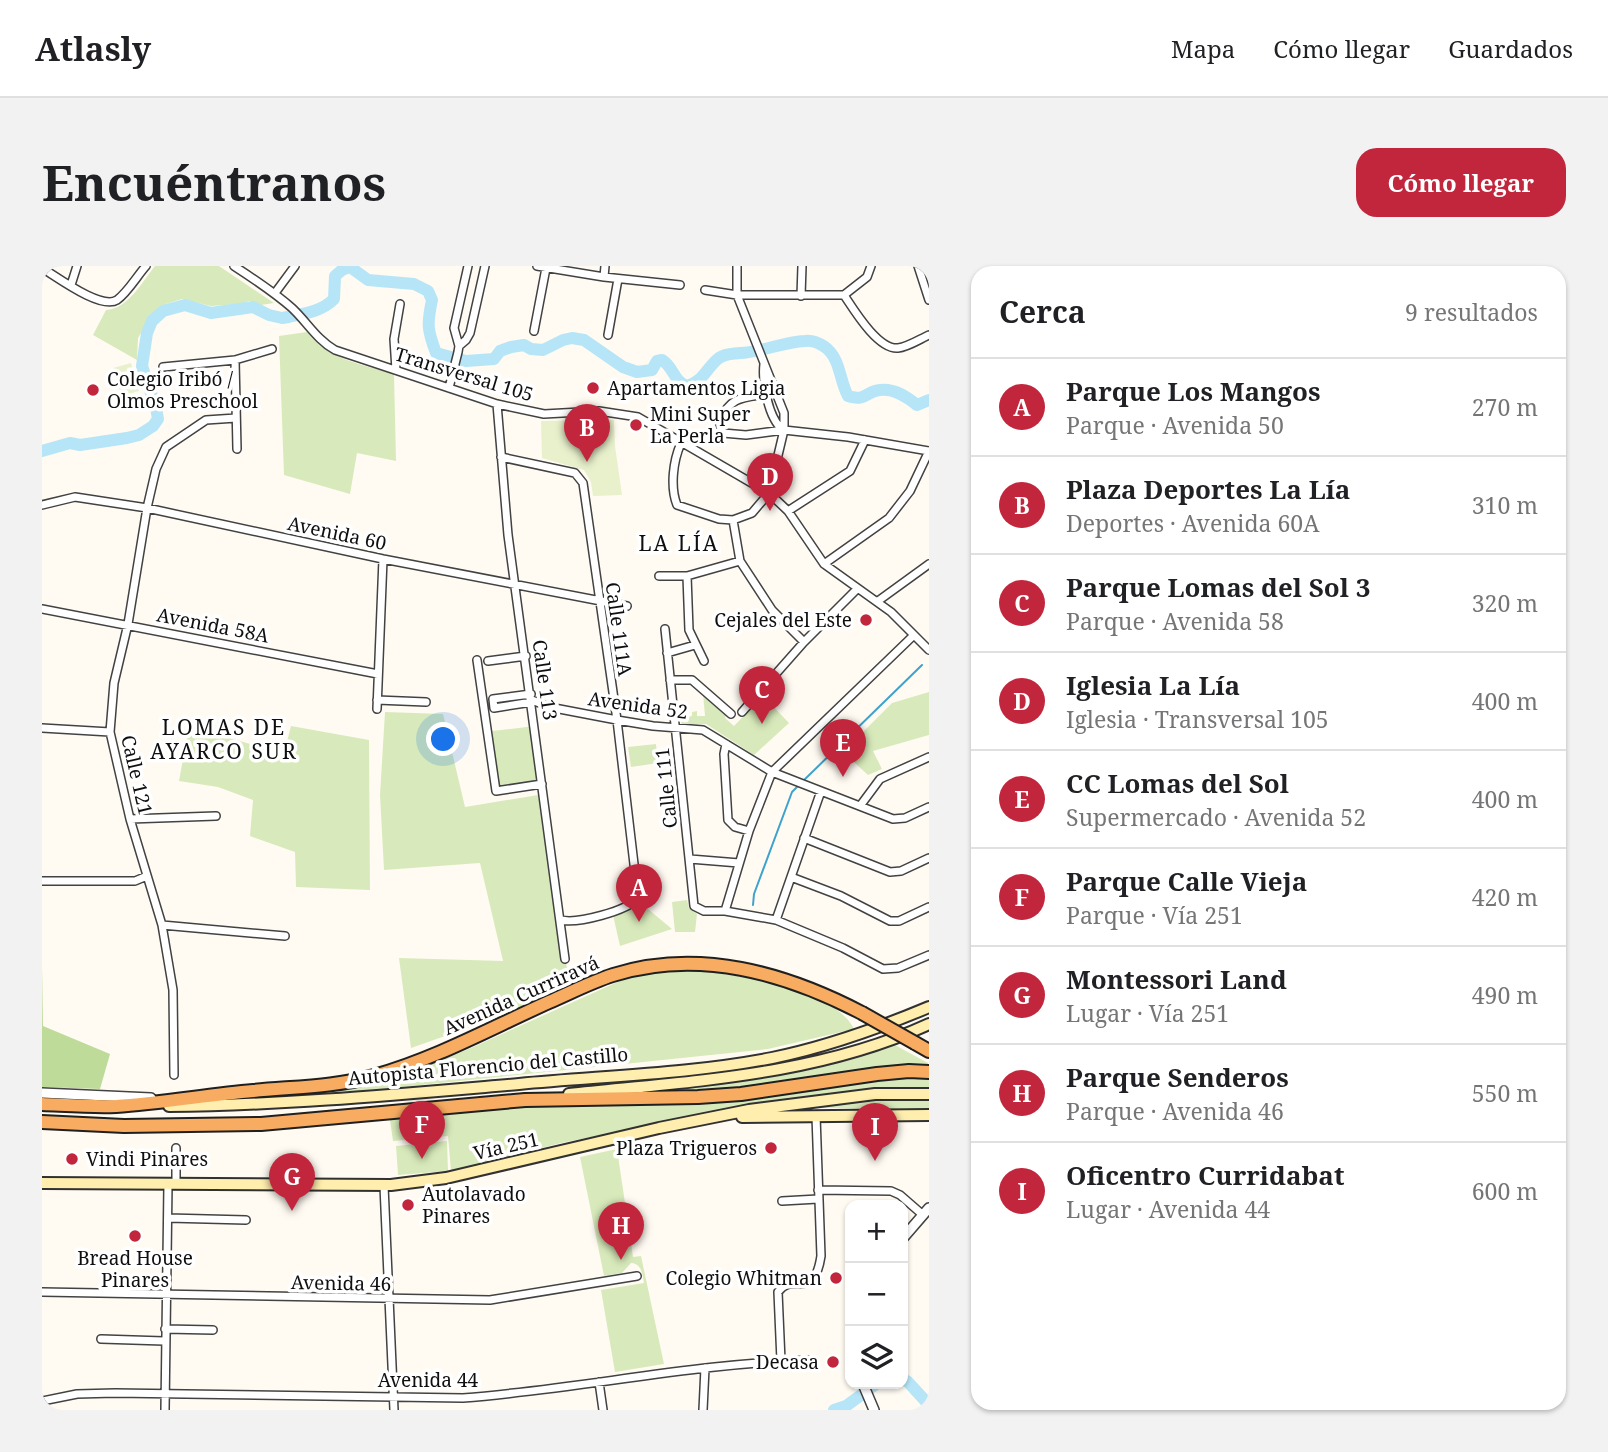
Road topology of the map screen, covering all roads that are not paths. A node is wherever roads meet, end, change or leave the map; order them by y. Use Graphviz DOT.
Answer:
graph roads {
  1 [pos="77,266"];
  2 [pos="146,266"];
  3 [pos="234,266"];
  4 [pos="295,266"];
  5 [pos="468,266"];
  6 [pos="485,266"];
  7 [pos="605,266"];
  8 [pos="737,266"];
  9 [pos="803,266"];
  10 [pos="871,266"];
  11 [pos="918,266"];
  12 [pos="542,267"];
  13 [pos="42,268"];
  14 [pos="604,277"];
  15 [pos="618,279"];
  16 [pos="71,285"];
  17 [pos="680,285"];
  18 [pos="705,290"];
  19 [pos="275,293"];
  20 [pos="737,295"];
  21 [pos="844,295"];
  22 [pos="801,296"];
  23 [pos="929,300"];
  24 [pos="400,304"];
  25 [pos="534,331"];
  26 [pos="608,335"];
  27 [pos="929,335"];
  28 [pos="272,349"];
  29 [pos="459,349"];
  30 [pos="235,360"];
  31 [pos="764,364"];
  32 [pos="163,367"];
  33 [pos="396,370"];
  34 [pos="449,388"];
  35 [pos="767,394"];
  36 [pos="497,404"];
  37 [pos="236,418"];
  38 [pos="784,430"];
  39 [pos="865,440"];
  40 [pos="681,443"];
  41 [pos="237,449"];
  42 [pos="929,451"];
  43 [pos="501,457"];
  44 [pos="769,492"];
  45 [pos="42,505"];
  46 [pos="147,508"];
  47 [pos="788,511"];
  48 [pos="733,520"];
  49 [pos="383,559"];
  50 [pos="740,561"];
  51 [pos="824,564"];
  52 [pos="929,564"];
  53 [pos="660,576"];
  54 [pos="687,576"];
  55 [pos="516,584"];
  56 [pos="857,589"];
  57 [pos="599,600"];
  58 [pos="878,601"];
  59 [pos="627,606"];
  60 [pos="42,609"];
  61 [pos="128,624"];
  62 [pos="665,629"];
  63 [pos="914,635"];
  64 [pos="804,642"];
  65 [pos="695,645"];
  66 [pos="929,650"];
  67 [pos="667,653"];
  68 [pos="526,656"];
  69 [pos="477,660"];
  70 [pos="488,661"];
  71 [pos="704,661"];
  72 [pos="378,674"];
  73 [pos="670,680"];
  74 [pos="531,699"];
  75 [pos="426,702"];
  76 [pos="742,712"];
  77 [pos="731,714"];
  78 [pos="617,720"];
  79 [pos="676,728"];
  80 [pos="42,729"];
  81 [pos="110,732"];
  82 [pos="726,744"];
  83 [pos="929,757"];
  84 [pos="772,772"];
  85 [pos="542,783"];
  86 [pos="821,791"];
  87 [pos="860,806"];
  88 [pos="929,807"];
  89 [pos="216,816"];
  90 [pos="130,819"];
  91 [pos="749,831"];
  92 [pos="804,838"];
  93 [pos="929,858"];
  94 [pos="690,859"];
  95 [pos="739,863"];
  96 [pos="147,876"];
  97 [pos="791,877"];
  98 [pos="42,881"];
  99 [pos="929,907"];
  100 [pos="725,911"];
  101 [pos="561,920"];
  102 [pos="776,920"];
  103 [pos="162,925"];
  104 [pos="285,936"];
  105 [pos="929,954"];
  106 [pos="565,959"];
  107 [pos="929,1007"];
  108 [pos="929,1024"];
  109 [pos="929,1051"];
  110 [pos="929,1072"];
  111 [pos="174,1075"];
  112 [pos="42,1093"];
  113 [pos="929,1094"];
  114 [pos="861,1096"];
  115 [pos="170,1099"];
  116 [pos="525,1100"];
  117 [pos="46,1103"];
  118 [pos="116,1106"];
  119 [pos="775,1106"];
  120 [pos="929,1115"];
  121 [pos="722,1116"];
  122 [pos="816,1116"];
  123 [pos="42,1122"];
  124 [pos="176,1148"];
  125 [pos="42,1183"];
  126 [pos="172,1184"];
  127 [pos="384,1186"];
  128 [pos="818,1189"];
  129 [pos="818,1199"];
  130 [pos="782,1201"];
  131 [pos="926,1212"];
  132 [pos="168,1218"];
  133 [pos="246,1220"];
  134 [pos="908,1232"];
  135 [pos="637,1276"];
  136 [pos="42,1292"];
  137 [pos="167,1295"];
  138 [pos="387,1299"];
  139 [pos="164,1329"];
  140 [pos="213,1330"];
  141 [pos="101,1339"];
  142 [pos="164,1341"];
  143 [pos="813,1360"];
  144 [pos="781,1361"];
  145 [pos="705,1368"];
  146 [pos="599,1382"];
  147 [pos="865,1390"];
  148 [pos="166,1393"];
  149 [pos="393,1396"];
  150 [pos="42,1401"];
  151 [pos="165,1410"];
  152 [pos="394,1410"];
  153 [pos="603,1410"];
  154 [pos="703,1410"];
  155 [pos="874,1410"];
  1 -- 16 [label="street"];
  2 -- 16 [label="street"];
  3 -- 19 [label="street, Transversal 105"];
  4 -- 19 [label="street"];
  5 -- 29 [label="street"];
  6 -- 29 [label="street"];
  7 -- 14 [label="street"];
  8 -- 20 [label="street"];
  9 -- 22 [label="street"];
  10 -- 21 [label="street"];
  11 -- 23 [label="street"];
  12 -- 14 [label="street"];
  12 -- 25 [label="street"];
  13 -- 16 [label="street"];
  14 -- 15 [label="street"];
  15 -- 17 [label="street"];
  15 -- 26 [label="street"];
  18 -- 20 [label="street"];
  19 -- 33 [label="street, Transversal 105"];
  20 -- 22 [label="street"];
  20 -- 31 [label="street"];
  21 -- 22 [label="street"];
  21 -- 27 [label="street"];
  24 -- 33 [label="street"];
  28 -- 30 [label="street"];
  29 -- 34 [label="street"];
  30 -- 32 [label="street"];
  30 -- 37 [label="street"];
  31 -- 35 [label="street"];
  31 -- 38 [label="street"];
  33 -- 34 [label="street, Transversal 105"];
  34 -- 36 [label="street, Transversal 105"];
  35 -- 38 [label="street"];
  35 -- 38 [label="street"];
  36 -- 40 [label="street, Transversal 105"];
  36 -- 43 [label="street, Calle 113"];
  37 -- 41 [label="street"];
  37 -- 46 [label="street, Calle 121"];
  38 -- 39 [label="street"];
  38 -- 44 [label="street"];
  39 -- 42 [label="street"];
  39 -- 47 [label="street"];
  40 -- 44 [label="street, Transversal 105"];
  40 -- 48 [label="street"];
  42 -- 51 [label="street"];
  43 -- 55 [label="street, Calle 113"];
  43 -- 57 [label="street, Calle 111A"];
  44 -- 47 [label="street, Transversal 105"];
  44 -- 48 [label="street"];
  45 -- 46 [label="street, Avenida 60"];
  46 -- 49 [label="street, Avenida 60"];
  46 -- 61 [label="street, Calle 121"];
  47 -- 51 [label="street, Transversal 105"];
  48 -- 50 [label="street"];
  49 -- 55 [label="street, Avenida 60"];
  49 -- 72 [label="street"];
  50 -- 54 [label="street"];
  50 -- 64 [label="street"];
  51 -- 56 [label="street, Transversal 105"];
  52 -- 58 [label="street"];
  53 -- 54 [label="street"];
  54 -- 65 [label="street"];
  55 -- 57 [label="street, Avenida 60"];
  55 -- 68 [label="street, Calle 113"];
  56 -- 58 [label="street, Transversal 105"];
  56 -- 64 [label="street"];
  57 -- 59 [label="street, Avenida 60"];
  57 -- 78 [label="street, Calle 111A"];
  58 -- 63 [label="street, Transversal 105"];
  60 -- 61 [label="street, Avenida 58A"];
  61 -- 72 [label="street, Avenida 58A"];
  61 -- 81 [label="street, Calle 121"];
  62 -- 67 [label="street, Calle 111"];
  63 -- 66 [label="street, Transversal 105"];
  63 -- 84 [label="street"];
  64 -- 76 [label="street"];
  65 -- 67 [label="street"];
  65 -- 71 [label="street"];
  67 -- 73 [label="street, Calle 111"];
  68 -- 70 [label="street"];
  68 -- 74 [label="street, Calle 113"];
  69 -- 85 [label="street"];
  72 -- 75 [label="street"];
  73 -- 77 [label="street"];
  73 -- 79 [label="street, Calle 111"];
  74 -- 78 [label="street, Avenida 52"];
  74 -- 85 [label="street, Calle 113"];
  78 -- 79 [label="street, Avenida 52"];
  78 -- 101 [label="street, Calle 111A"];
  79 -- 82 [label="street, Avenida 52"];
  79 -- 94 [label="street, Calle 111"];
  80 -- 81 [label="street"];
  81 -- 90 [label="street, Calle 121"];
  82 -- 84 [label="street, Avenida 52"];
  82 -- 91 [label="street"];
  83 -- 87 [label="street"];
  84 -- 86 [label="street, Avenida 52"];
  84 -- 91 [label="street"];
  85 -- 101 [label="street, Calle 113"];
  86 -- 87 [label="street, Avenida 52"];
  86 -- 92 [label="street"];
  87 -- 88 [label="street, Avenida 52"];
  89 -- 90 [label="street"];
  90 -- 96 [label="street, Calle 121"];
  91 -- 95 [label="street"];
  92 -- 93 [label="street"];
  92 -- 97 [label="street"];
  94 -- 95 [label="street"];
  94 -- 100 [label="street, Calle 111"];
  95 -- 100 [label="street"];
  96 -- 98 [label="street"];
  96 -- 103 [label="street, Calle 121"];
  97 -- 99 [label="street"];
  97 -- 102 [label="street"];
  100 -- 102 [label="street"];
  101 -- 106 [label="street, Calle 113"];
  102 -- 105 [label="street"];
  103 -- 104 [label="street"];
  103 -- 111 [label="street, Calle 121"];
  107 -- 118 [label="main road, Autopista Florencio del Castillo"];
  108 -- 116 [label="main road, Autopista Florencio del Castillo"];
  109 -- 115 [label="highway, Avenida Curriravá, bridge"];
  110 -- 116 [label="highway"];
  112 -- 115 [label="street"];
  113 -- 114 [label="main road, Vía 251"];
  114 -- 119 [label="main road, Vía 251"];
  114 -- 122 [label="main road"];
  115 -- 118 [label="highway, Avenida Curriravá"];
  116 -- 123 [label="highway, Autopista Florencio del Castillo"];
  117 -- 118 [label="highway, Autopista Florencio del Castillo"];
  119 -- 121 [label="main road, Vía 251"];
  119 -- 122 [label="main road"];
  120 -- 122 [label="main road, Vía 251"];
  121 -- 122 [label="main road, Vía 251"];
  121 -- 127 [label="main road, Vía 251"];
  122 -- 128 [label="street"];
  124 -- 126 [label="street"];
  125 -- 126 [label="main road, Vía 251"];
  126 -- 127 [label="main road, Vía 251"];
  126 -- 132 [label="street"];
  127 -- 138 [label="street"];
  128 -- 129 [label="street"];
  128 -- 131 [label="street"];
  129 -- 130 [label="street"];
  129 -- 144 [label="street"];
  131 -- 134 [label="street"];
  132 -- 133 [label="street"];
  132 -- 137 [label="street"];
  135 -- 138 [label="street, Avenida 46"];
  136 -- 137 [label="street, Avenida 46"];
  137 -- 138 [label="street, Avenida 46"];
  137 -- 139 [label="street"];
  138 -- 149 [label="street"];
  139 -- 140 [label="street"];
  139 -- 142 [label="street"];
  141 -- 142 [label="street"];
  142 -- 148 [label="street"];
  143 -- 144 [label="street, Avenida 44"];
  144 -- 145 [label="street, Avenida 44"];
  145 -- 146 [label="street, Avenida 44"];
  145 -- 154 [label="street"];
  146 -- 149 [label="street, Avenida 44"];
  146 -- 153 [label="street"];
  147 -- 155 [label="street"];
  148 -- 149 [label="street, Avenida 44"];
  148 -- 150 [label="street, Avenida 44"];
  148 -- 151 [label="street"];
  149 -- 152 [label="street"];
}
